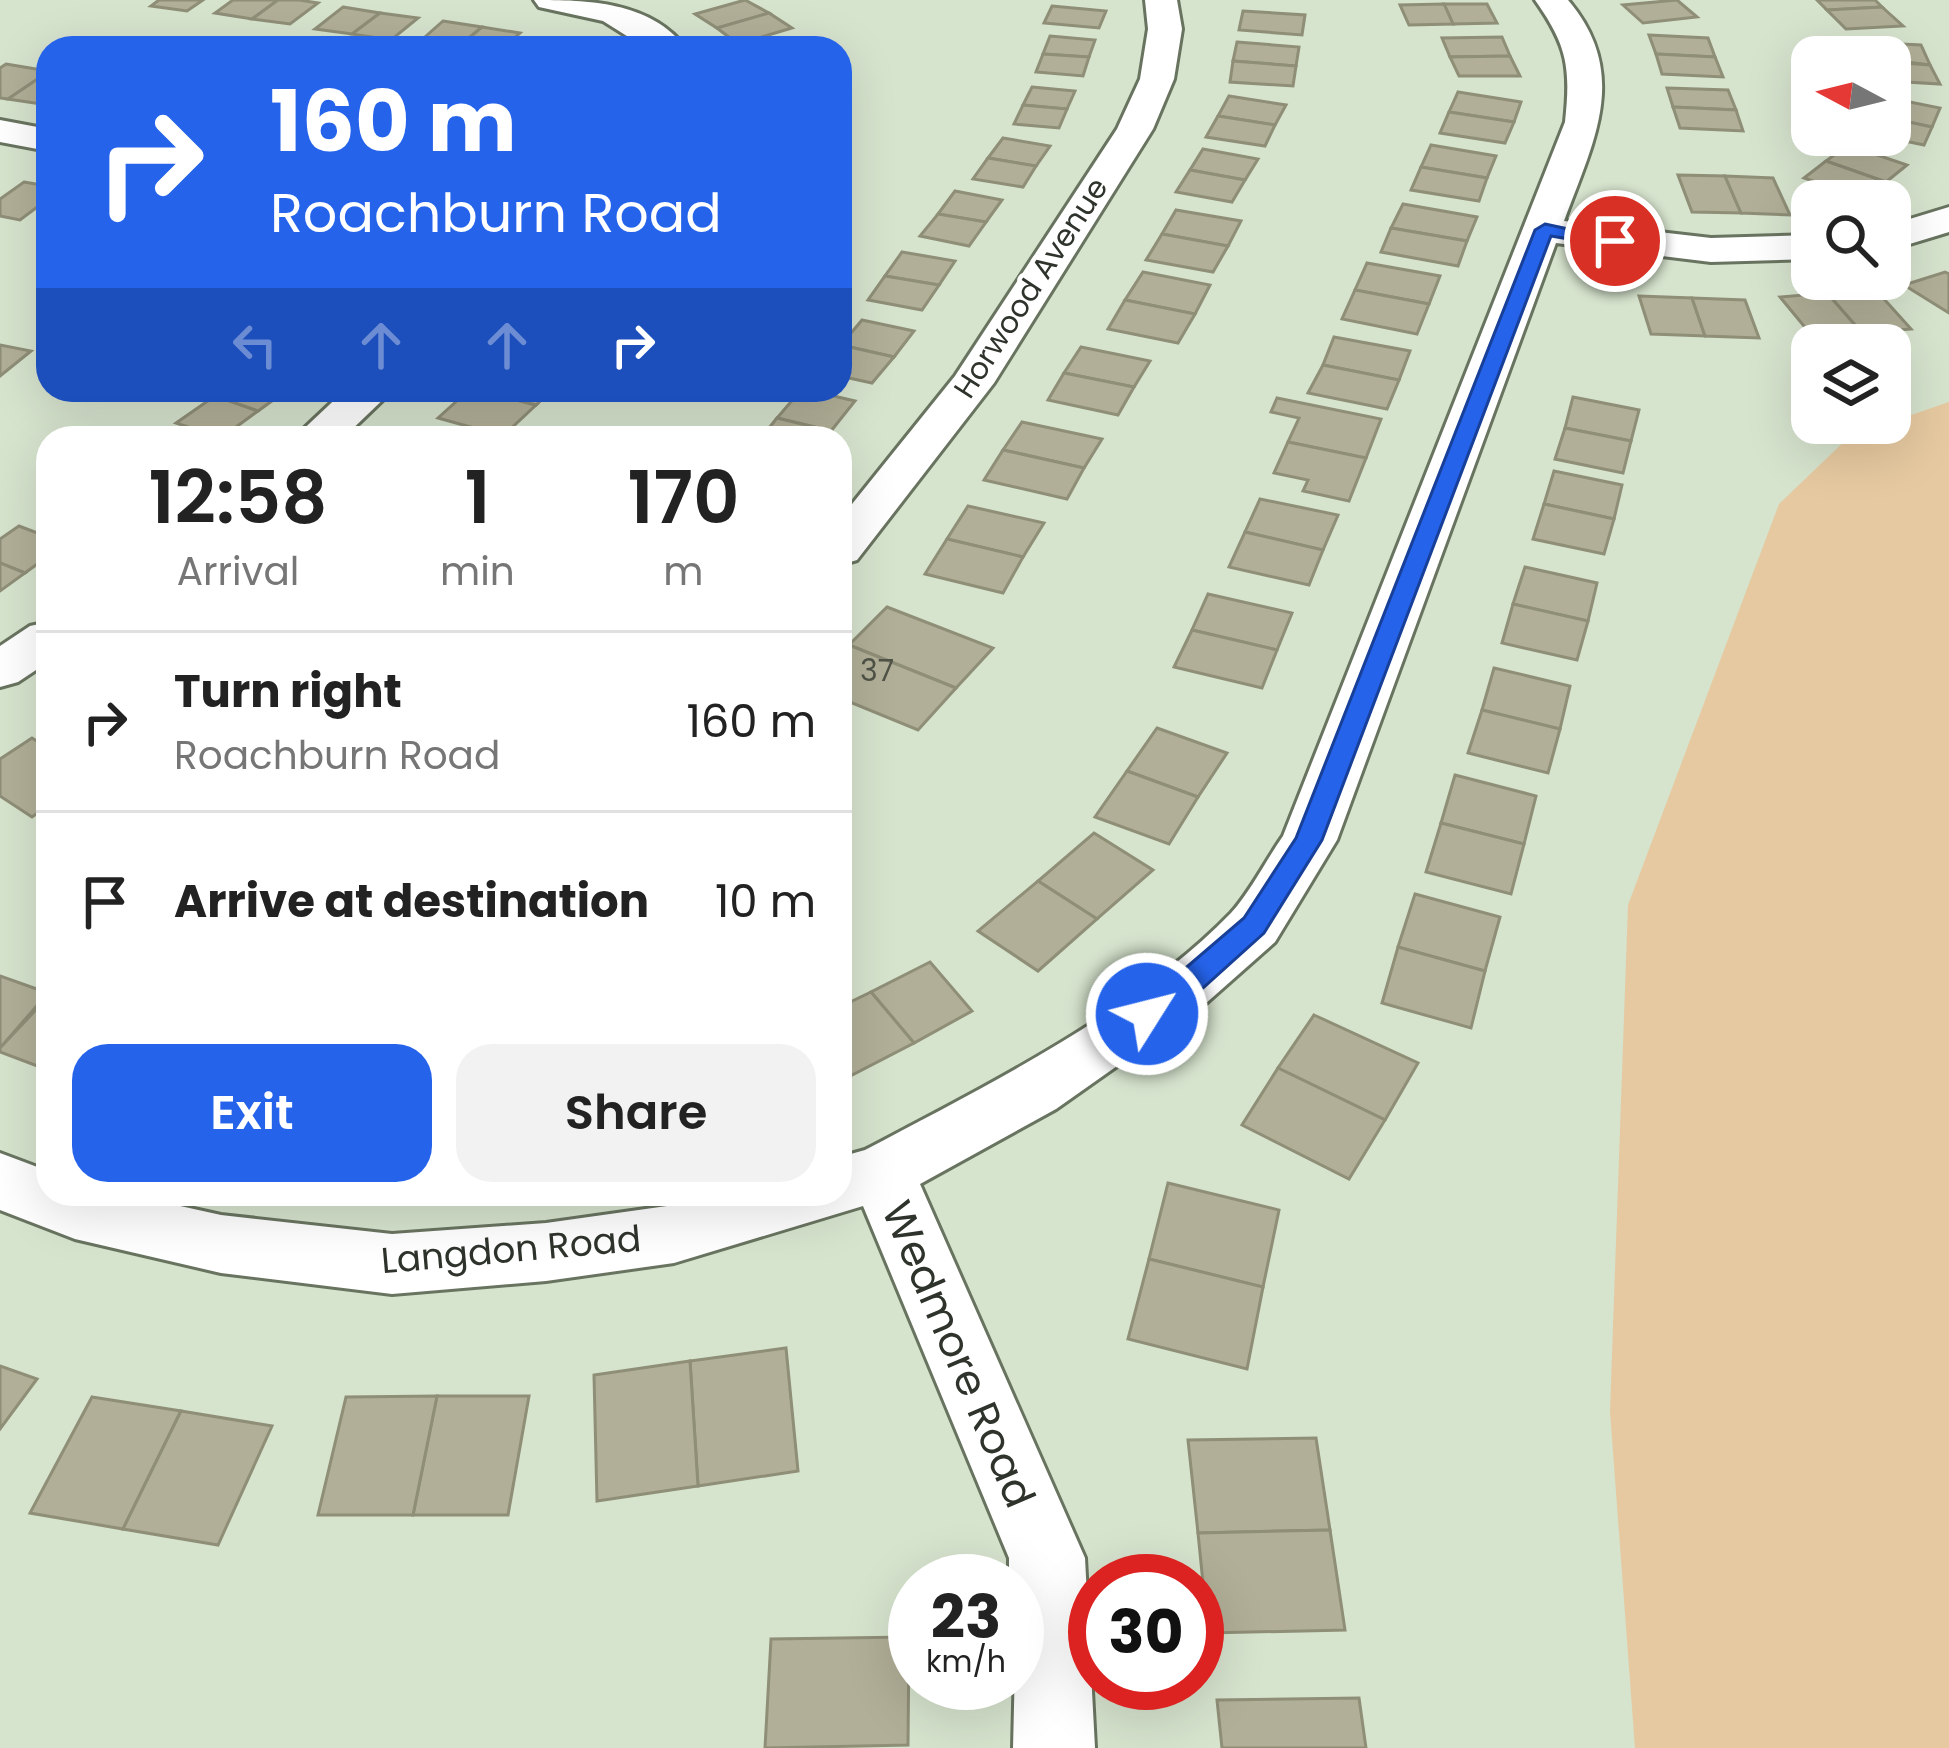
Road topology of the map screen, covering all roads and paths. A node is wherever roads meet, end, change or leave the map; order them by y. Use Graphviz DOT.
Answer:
graph roads {
  1 [pos="550,0"];
  2 [pos="1161,0"];
  3 [pos="1551,0"];
  4 [pos="650,36"];
  5 [pos="0,131"];
  6 [pos="36,138"];
  7 [pos="1949,219"];
  8 [pos="1545,230"];
  9 [pos="1911,231"];
  10 [pos="1791,250"];
  11 [pos="357,402"];
  12 [pos="330,426"];
  13 [pos="852,535"];
  14 [pos="36,646"];
  15 [pos="0,670"];
  16 [pos="861,1179"];
  17 [pos="0,1180"];
  18 [pos="36,1195"];
  19 [pos="63,1206"];
  20 [pos="770,1206"];
  21 [pos="1054,1748"];
  1 -- 4 [label="street"];
  2 -- 13 [label="street, Horwood Avenue"];
  3 -- 8 [label="street"];
  5 -- 6 [label="street"];
  7 -- 9 [label="street"];
  8 -- 10 [label="street"];
  8 -- 16 [label="street"];
  11 -- 12 [label="street"];
  14 -- 15 [label="street"];
  16 -- 21 [label="street, Wedmore Road"];
  17 -- 18 [label="street, Langdon Road"];
  19 -- 20 [label="street, Langdon Road"];
}
